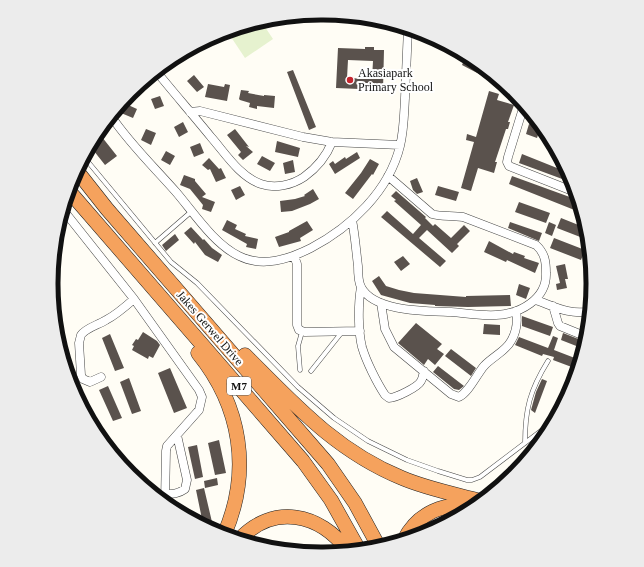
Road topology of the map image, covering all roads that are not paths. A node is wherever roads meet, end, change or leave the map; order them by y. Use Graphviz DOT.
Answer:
graph roads {
  1 [pos="408,34"];
  2 [pos="160,76"];
  3 [pos="190,112"];
  4 [pos="522,112"];
  5 [pos="115,121"];
  6 [pos="332,142"];
  7 [pos="400,145"];
  8 [pos="88,162"];
  9 [pos="388,176"];
  10 [pos="81,178"];
  11 [pos="568,189"];
  12 [pos="73,196"];
  13 [pos="192,211"];
  14 [pos="67,215"];
  15 [pos="352,220"];
  16 [pos="104,232"];
  17 [pos="155,243"];
  18 [pos="294,256"];
  19 [pos="361,287"];
  20 [pos="182,296"];
  21 [pos="134,299"];
  22 [pos="536,300"];
  23 [pos="381,303"];
  24 [pos="553,306"];
  25 [pos="516,311"];
  26 [pos="584,312"];
  27 [pos="360,331"];
  28 [pos="302,332"];
  29 [pos="343,332"];
  30 [pos="580,334"];
  31 [pos="548,361"];
  32 [pos="300,370"];
  33 [pos="312,371"];
  34 [pos="424,371"];
  35 [pos="101,377"];
  36 [pos="433,379"];
  37 [pos="421,382"];
  38 [pos="540,432"];
  39 [pos="177,435"];
  40 [pos="525,443"];
  41 [pos="165,495"];
  42 [pos="167,497"];
  43 [pos="474,499"];
  44 [pos="462,507"];
  45 [pos="226,529"];
  46 [pos="410,532"];
  47 [pos="244,535"];
  48 [pos="376,541"];
  49 [pos="356,545"];
  50 [pos="343,546"];
  1 -- 7 [label="street"];
  2 -- 3 [label="street"];
  3 -- 6 [label="street"];
  3 -- 6 [label="street"];
  4 -- 11 [label="street"];
  5 -- 13 [label="street"];
  6 -- 7 [label="street"];
  7 -- 9 [label="street"];
  8 -- 17 [label="lane"];
  9 -- 15 [label="street"];
  9 -- 22 [label="street"];
  10 -- 20 [label="highway, Jakes Gerwel Drive / M7"];
  12 -- 16 [label="highway, Jakes Gerwel Drive / M7"];
  13 -- 17 [label="lane"];
  13 -- 18 [label="street"];
  14 -- 21 [label="street"];
  15 -- 18 [label="street"];
  15 -- 19 [label="street"];
  16 -- 45 [label="highway"];
  16 -- 49 [label="highway, Jakes Gerwel Drive / M7"];
  17 -- 40 [label="lane"];
  18 -- 28 [label="street"];
  19 -- 23 [label="street"];
  19 -- 27 [label="street"];
  20 -- 43 [label="highway"];
  20 -- 48 [label="highway, Jakes Gerwel Drive / M7"];
  21 -- 35 [label="street"];
  21 -- 39 [label="street"];
  22 -- 24 [label="street"];
  22 -- 25 [label="street"];
  23 -- 25 [label="street"];
  23 -- 34 [label="street"];
  24 -- 26 [label="street"];
  24 -- 30 [label="street"];
  25 -- 36 [label="street"];
  27 -- 29 [label="street"];
  27 -- 37 [label="street"];
  28 -- 29 [label="street"];
  28 -- 32 [label="lane"];
  29 -- 33 [label="lane"];
  31 -- 40 [label="lane"];
  34 -- 36 [label="street"];
  34 -- 37 [label="street"];
  36 -- 37 [label="street"];
  38 -- 40 [label="lane"];
  39 -- 41 [label="street"];
  39 -- 42 [label="street"];
  44 -- 46 [label="highway"];
  47 -- 50 [label="highway"];
}
